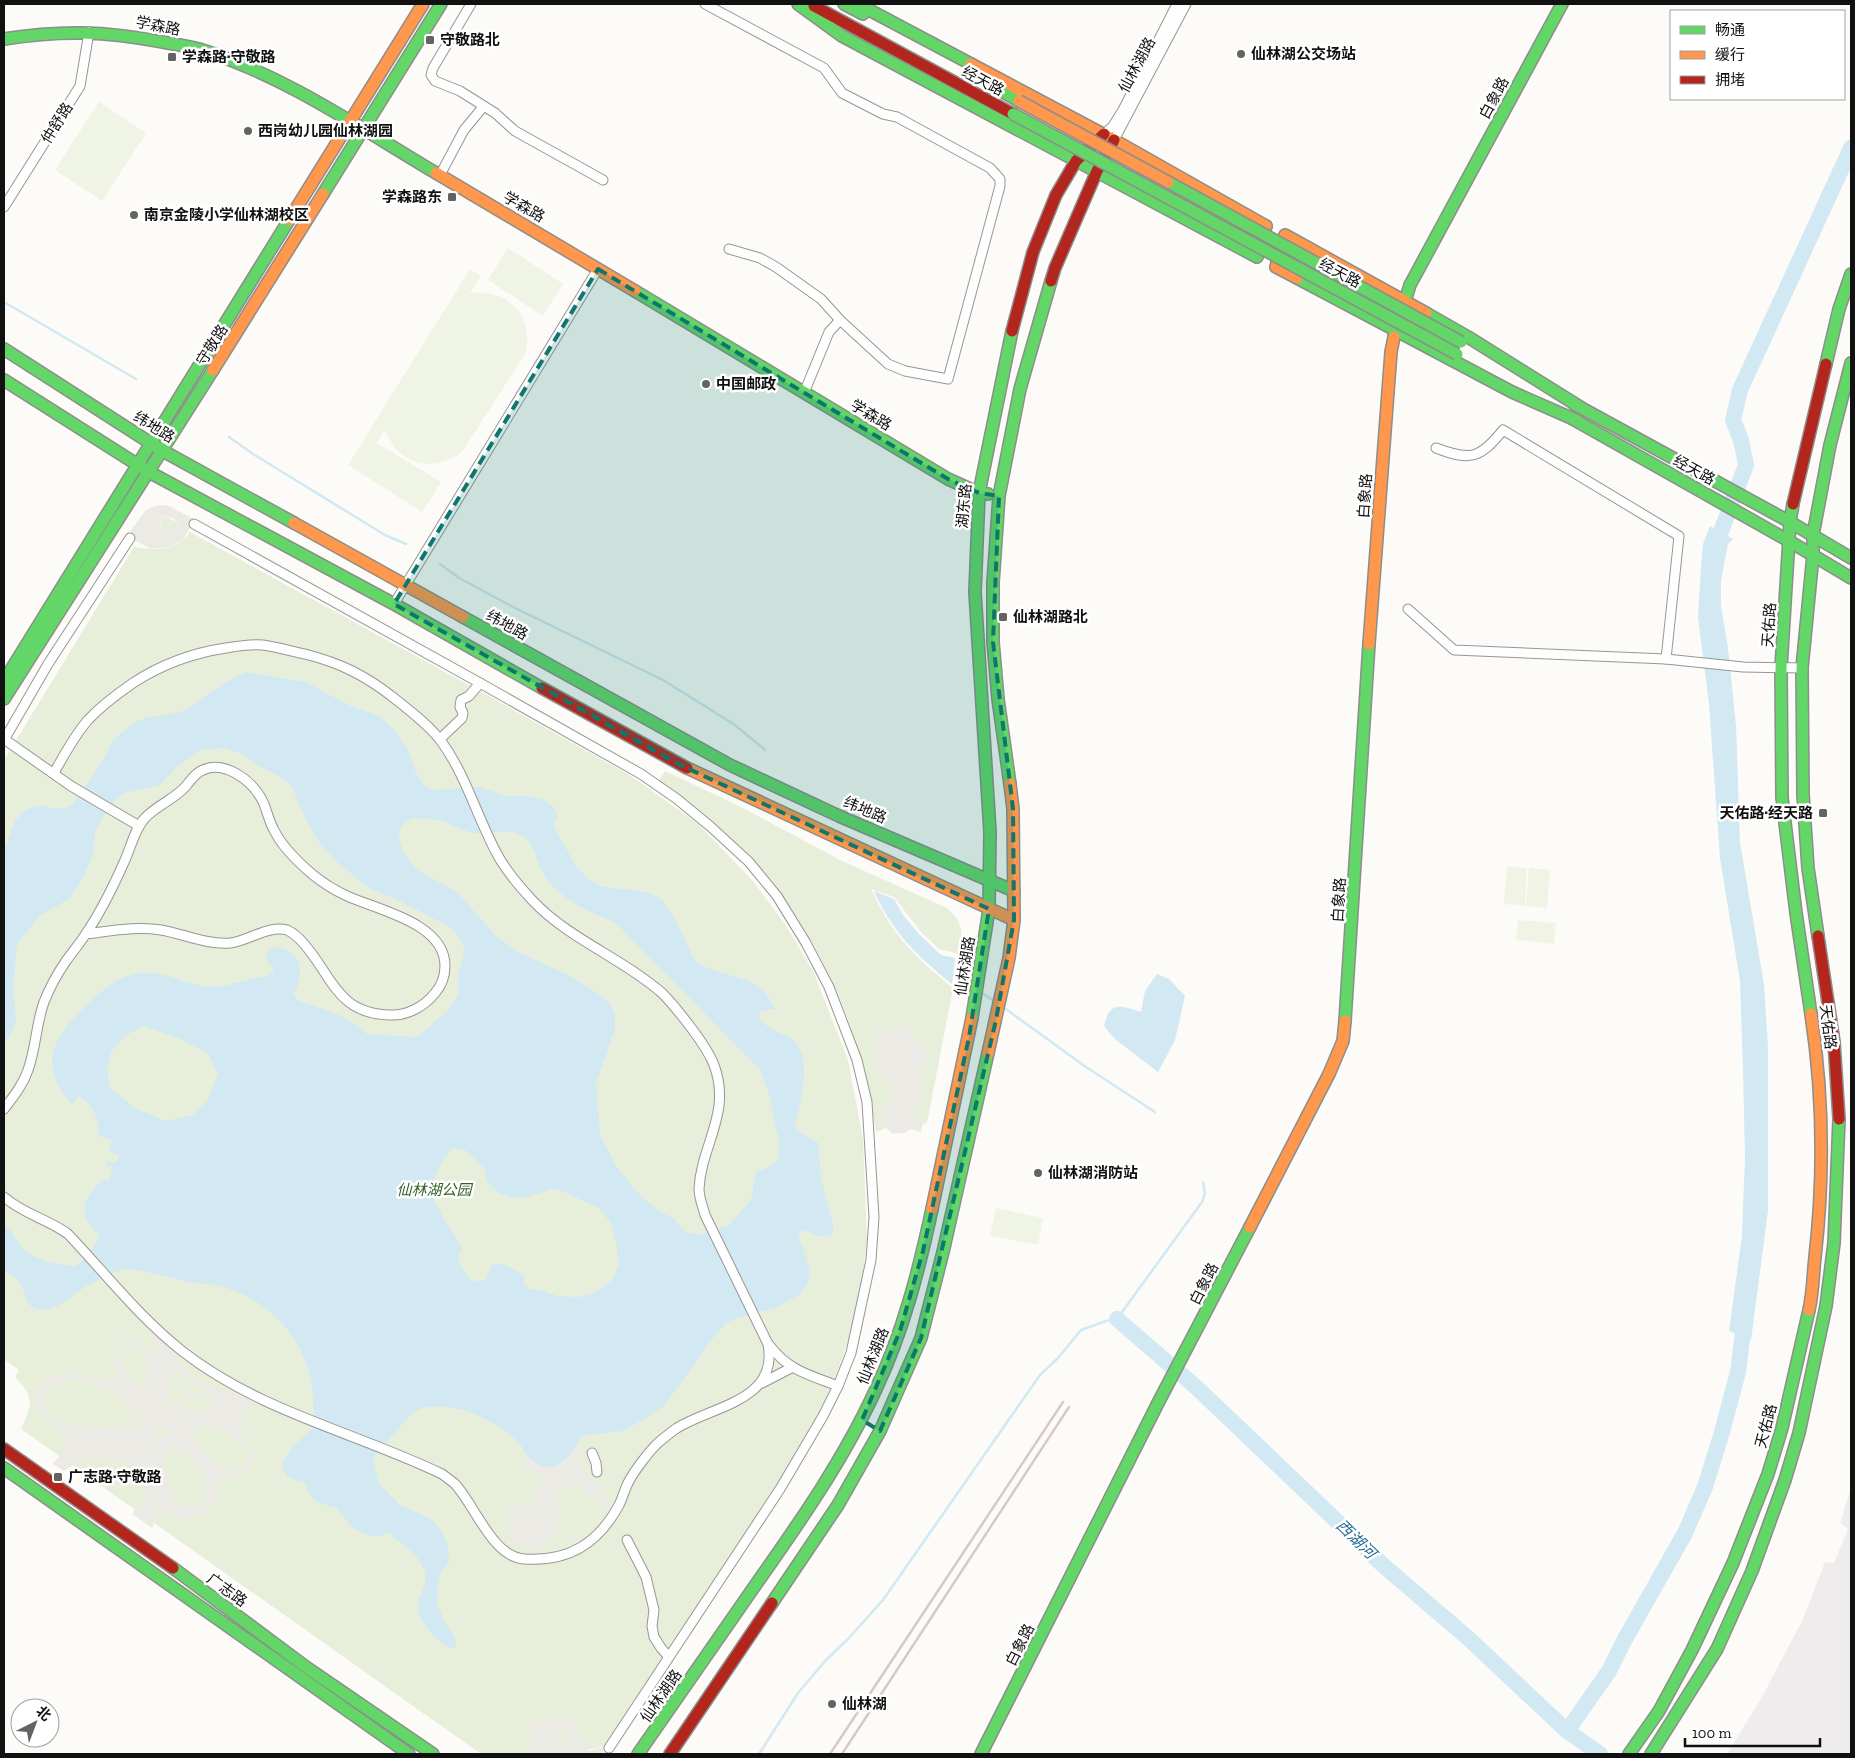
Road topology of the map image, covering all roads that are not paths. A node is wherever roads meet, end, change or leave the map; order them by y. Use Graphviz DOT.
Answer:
graph roads {
  1 [pos="424,4"];
  2 [pos="441,4"];
  3 [pos="471,4"];
  4 [pos="705,4"];
  5 [pos="798,4"];
  6 [pos="809,4"];
  7 [pos="844,4"];
  8 [pos="858,4"];
  9 [pos="1177,4"];
  10 [pos="1186,4"];
  11 [pos="1562,4"];
  12 [pos="89,32"];
  13 [pos="4,39"];
  14 [pos="483,107"];
  15 [pos="350,122"];
  16 [pos="364,130"];
  17 [pos="1109,137"];
  18 [pos="1076,160"];
  19 [pos="1097,171"];
  20 [pos="440,175"];
  21 [pos="603,180"];
  22 [pos="4,207"];
  23 [pos="1262,242"];
  24 [pos="729,249"];
  25 [pos="1281,252"];
  26 [pos="598,269"];
  27 [pos="1851,274"];
  28 [pos="1403,300"];
  29 [pos="840,320"];
  30 [pos="1395,330"];
  31 [pos="4,350"];
  32 [pos="1851,363"];
  33 [pos="4,380"];
  34 [pos="804,393"];
  35 [pos="1580,407"];
  36 [pos="1578,421"];
  37 [pos="1807,438"];
  38 [pos="150,443"];
  39 [pos="1830,444"];
  40 [pos="1436,448"];
  41 [pos="162,451"];
  42 [pos="137,464"];
  43 [pos="149,472"];
  44 [pos="979,493"];
  45 [pos="999,496"];
  46 [pos="1790,522"];
  47 [pos="194,524"];
  48 [pos="1813,535"];
  49 [pos="130,538"];
  50 [pos="1789,541"];
  51 [pos="1813,555"];
  52 [pos="1851,558"];
  53 [pos="1851,578"];
  54 [pos="404,584"];
  55 [pos="394,604"];
  56 [pos="1408,609"];
  57 [pos="1666,659"];
  58 [pos="1781,668"];
  59 [pos="1802,668"];
  60 [pos="4,681"];
  61 [pos="480,683"];
  62 [pos="4,699"];
  63 [pos="4,739"];
  64 [pos="440,739"];
  65 [pos="54,773"];
  66 [pos="138,826"];
  67 [pos="990,880"];
  68 [pos="1014,891"];
  69 [pos="989,908"];
  70 [pos="1014,920"];
  71 [pos="86,934"];
  72 [pos="4,1109"];
  73 [pos="4,1197"];
  74 [pos="768,1344"];
  75 [pos="791,1368"];
  76 [pos="759,1385"];
  77 [pos="838,1386"];
  78 [pos="862,1420"];
  79 [pos="880,1430"];
  80 [pos="4,1449"];
  81 [pos="592,1453"];
  82 [pos="4,1468"];
  83 [pos="597,1472"];
  84 [pos="627,1540"];
  85 [pos="669,1657"];
  86 [pos="609,1748"];
  87 [pos="409,1754"];
  88 [pos="433,1754"];
  89 [pos="638,1754"];
  90 [pos="670,1754"];
  91 [pos="981,1754"];
  92 [pos="1629,1754"];
  93 [pos="1651,1754"];
  1 -- 15 [label="main road, 守敬路"];
  2 -- 16 [label="main road, 守敬路"];
  3 -- 14 [label="street"];
  4 -- 29 [label="street"];
  5 -- 18 [label="main road"];
  6 -- 36 [label="main road, 经天路, bridge"];
  7 -- 35 [label="main road, 经天路, bridge"];
  8 -- 17 [label="main road"];
  9 -- 17 [label="street, 仙林湖路"];
  10 -- 17 [label="street, 仙林湖路"];
  11 -- 28 [label="main road, 白象路"];
  12 -- 13 [label="main road, 学森路"];
  12 -- 15 [label="main road, 学森路"];
  12 -- 22 [label="street, 仲舒路"];
  14 -- 20 [label="street"];
  14 -- 21 [label="street"];
  15 -- 16 [label="main road, 学森路"];
  15 -- 38 [label="main road, 守敬路"];
  16 -- 20 [label="main road, 学森路"];
  16 -- 41 [label="main road, 守敬路"];
  17 -- 18 [label="main road, 湖东路"];
  17 -- 19 [label="main road"];
  17 -- 23 [label="main road"];
  18 -- 19 [label="main road"];
  18 -- 44 [label="main road, 湖东路"];
  19 -- 23 [label="main road"];
  19 -- 45 [label="main road"];
  20 -- 26 [label="main road, 学森路"];
  23 -- 25 [label="main road"];
  24 -- 29 [label="street"];
  25 -- 28 [label="main road"];
  25 -- 30 [label="main road"];
  26 -- 34 [label="main road, 学森路"];
  26 -- 54 [label="street"];
  27 -- 37 [label="main road, 天佑路"];
  28 -- 30 [label="main road, 白象路"];
  28 -- 35 [label="main road"];
  29 -- 34 [label="street"];
  30 -- 36 [label="main road"];
  30 -- 91 [label="main road, 白象路"];
  31 -- 38 [label="main road, 纬地路"];
  32 -- 39 [label="main road, 天佑路"];
  33 -- 42 [label="main road"];
  34 -- 44 [label="main road, 学森路"];
  35 -- 46 [label="main road, 经天路"];
  36 -- 50 [label="main road, 经天路"];
  37 -- 39 [label="main road"];
  37 -- 46 [label="main road, 天佑路"];
  38 -- 41 [label="main road, 纬地路"];
  38 -- 42 [label="main road, 守敬路"];
  39 -- 48 [label="main road, 天佑路"];
  40 -- 57 [label="street"];
  41 -- 43 [label="main road, 守敬路"];
  41 -- 54 [label="main road, 纬地路"];
  42 -- 43 [label="main road"];
  42 -- 60 [label="main road, 守敬路"];
  43 -- 55 [label="main road"];
  43 -- 62 [label="main road, 守敬路"];
  44 -- 45 [label="main road, 学森路"];
  44 -- 67 [label="main road, 湖东路"];
  45 -- 68 [label="main road"];
  46 -- 48 [label="main road, 经天路"];
  46 -- 50 [label="main road, 天佑路"];
  47 -- 61 [label="street"];
  48 -- 51 [label="main road, 天佑路"];
  48 -- 52 [label="main road, 经天路"];
  49 -- 63 [label="street"];
  50 -- 51 [label="main road, 经天路"];
  50 -- 58 [label="main road, 天佑路"];
  51 -- 53 [label="main road, 经天路"];
  51 -- 59 [label="main road, 天佑路"];
  54 -- 55 [label="street"];
  54 -- 67 [label="main road, 纬地路"];
  55 -- 69 [label="main road"];
  56 -- 57 [label="street"];
  57 -- 58 [label="street"];
  58 -- 59 [label="street"];
  58 -- 92 [label="main road, 天佑路"];
  59 -- 93 [label="main road, 天佑路"];
  61 -- 64 [label="street"];
  61 -- 77 [label="street"];
  63 -- 65 [label="street"];
  64 -- 65 [label="street"];
  64 -- 74 [label="street"];
  65 -- 66 [label="street"];
  66 -- 71 [label="street"];
  66 -- 71 [label="street"];
  67 -- 68 [label="main road, 纬地路"];
  67 -- 69 [label="main road, 湖东路"];
  68 -- 70 [label="main road"];
  69 -- 70 [label="main road"];
  69 -- 78 [label="main road, 仙林湖路"];
  70 -- 79 [label="main road"];
  71 -- 72 [label="street"];
  73 -- 76 [label="street"];
  74 -- 75 [label="street"];
  74 -- 76 [label="street"];
  75 -- 76 [label="street"];
  75 -- 77 [label="street"];
  77 -- 85 [label="street"];
  78 -- 79 [label="main road"];
  78 -- 89 [label="main road, 仙林湖路"];
  79 -- 90 [label="main road"];
  80 -- 88 [label="main road, 广志路"];
  81 -- 83 [label="street"];
  82 -- 87 [label="main road, 广志路"];
  84 -- 85 [label="street"];
  85 -- 86 [label="street"];
}
